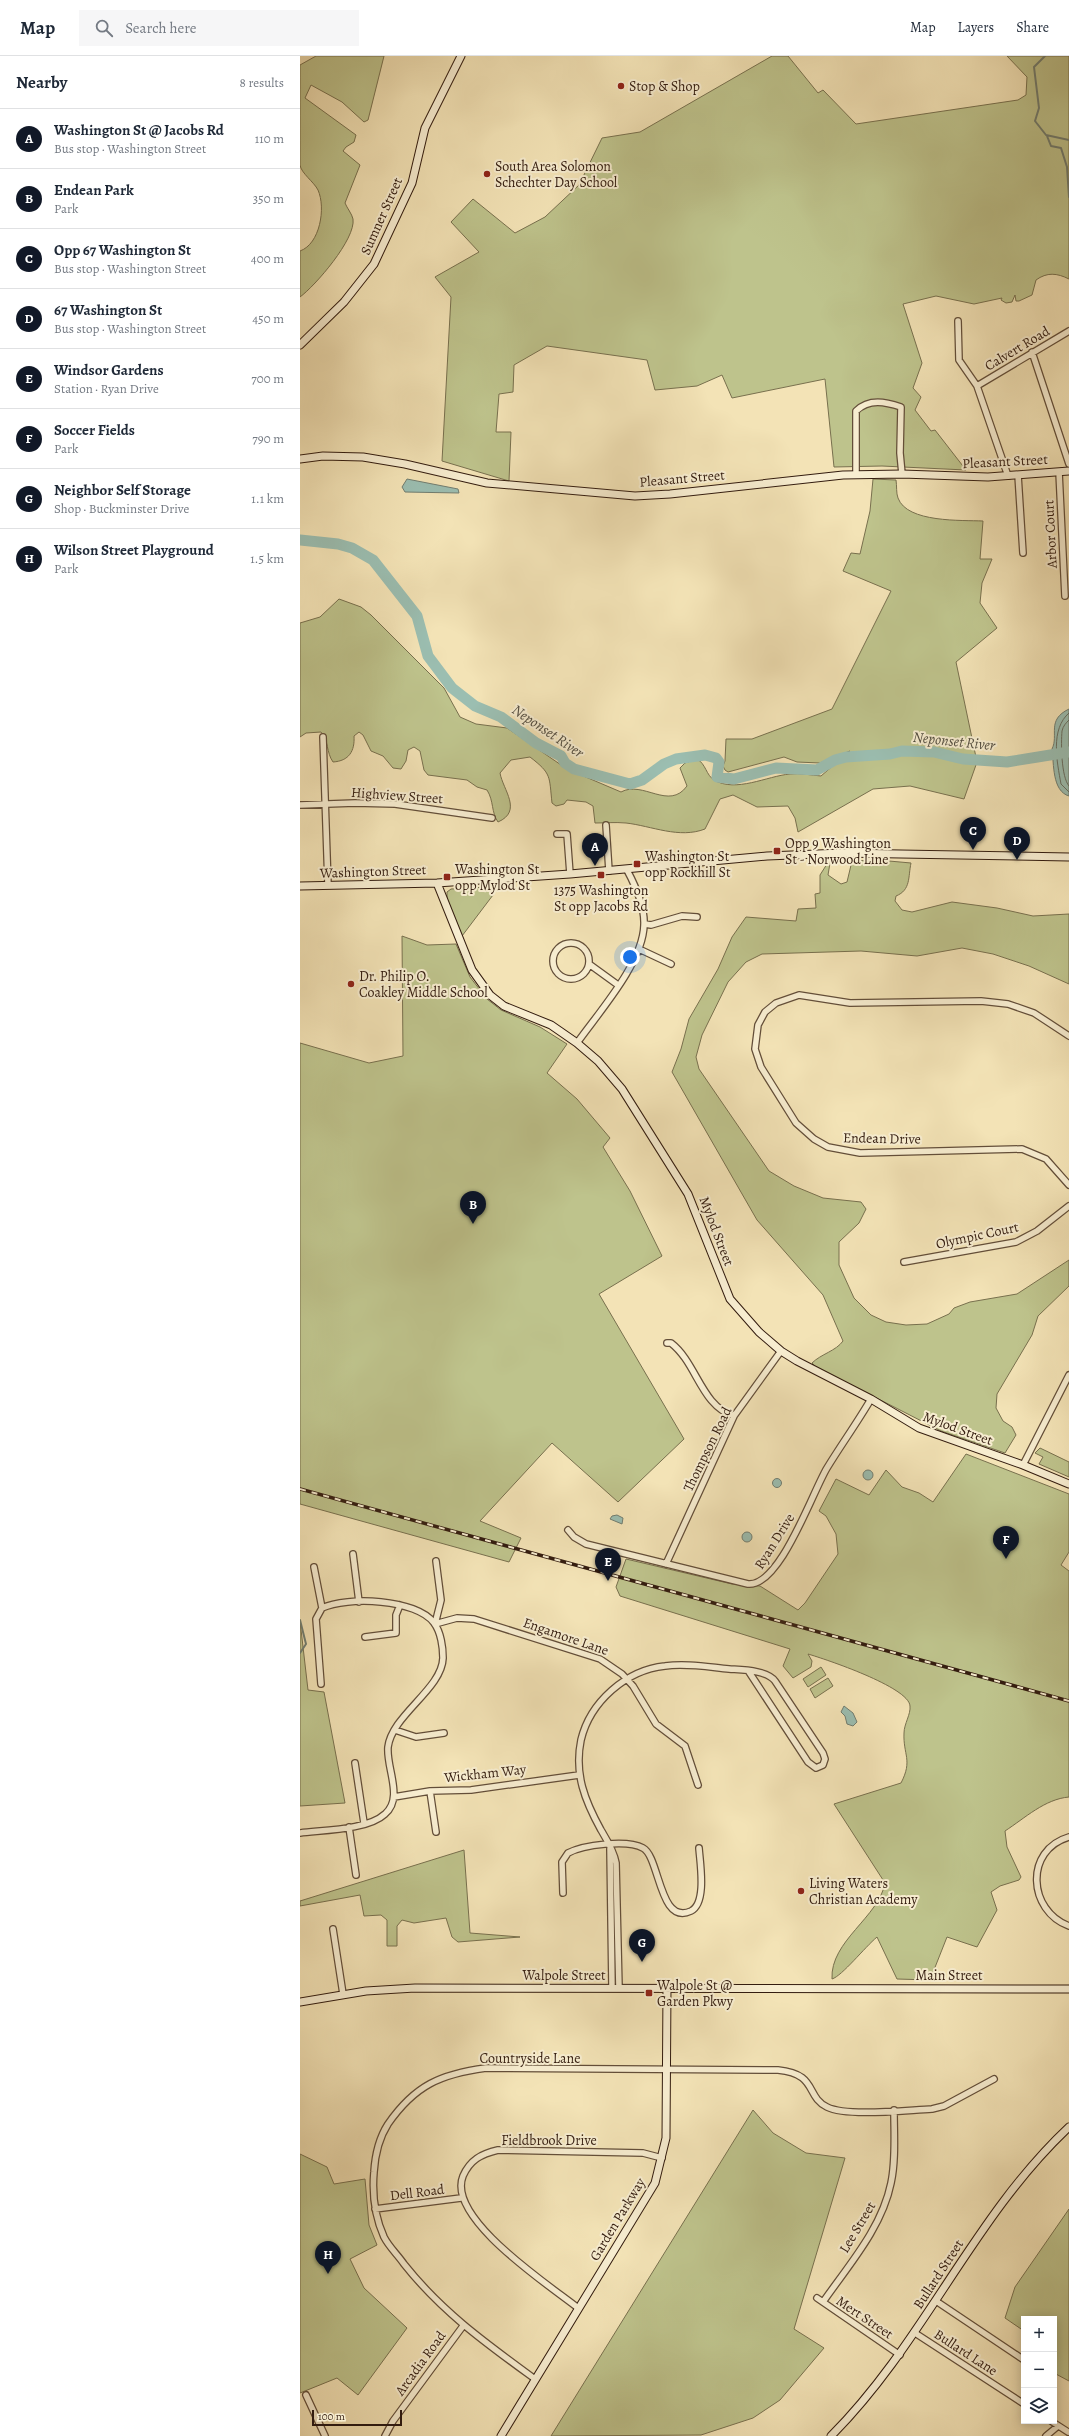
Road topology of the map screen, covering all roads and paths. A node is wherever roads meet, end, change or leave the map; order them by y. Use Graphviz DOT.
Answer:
graph roads {
  1 [pos="462,56"];
  2 [pos="958,321"];
  3 [pos="1069,331"];
  4 [pos="300,345"];
  5 [pos="1032,352"];
  6 [pos="977,386"];
  7 [pos="300,459"];
  8 [pos="1069,464"];
  9 [pos="1069,471"];
  10 [pos="1059,472"];
  11 [pos="856,474"];
  12 [pos="902,474"];
  13 [pos="1018,475"];
  14 [pos="1008,476"];
  15 [pos="1023,553"];
  16 [pos="1065,596"];
  17 [pos="323,737"];
  18 [pos="325,804"];
  19 [pos="300,805"];
  20 [pos="492,818"];
  21 [pos="606,825"];
  22 [pos="556,834"];
  23 [pos="1069,857"];
  24 [pos="627,870"];
  25 [pos="609,871"];
  26 [pos="570,874"];
  27 [pos="437,883"];
  28 [pos="328,885"];
  29 [pos="300,886"];
  30 [pos="697,917"];
  31 [pos="645,924"];
  32 [pos="639,949"];
  33 [pos="589,964"];
  34 [pos="670,964"];
  35 [pos="618,985"];
  36 [pos="1069,1036"];
  37 [pos="578,1043"];
  38 [pos="1069,1185"];
  39 [pos="1069,1206"];
  40 [pos="904,1262"];
  41 [pos="667,1343"];
  42 [pos="780,1351"];
  43 [pos="1069,1375"];
  44 [pos="871,1399"];
  45 [pos="734,1416"];
  46 [pos="1023,1465"];
  47 [pos="1069,1484"];
  48 [pos="568,1530"];
  49 [pos="353,1554"];
  50 [pos="436,1561"];
  51 [pos="666,1564"];
  52 [pos="314,1567"];
  53 [pos="359,1602"];
  54 [pos="400,1606"];
  55 [pos="322,1608"];
  56 [pos="435,1624"];
  57 [pos="365,1637"];
  58 [pos="749,1672"];
  59 [pos="628,1679"];
  60 [pos="322,1684"];
  61 [pos="395,1730"];
  62 [pos="444,1734"];
  63 [pos="355,1763"];
  64 [pos="579,1775"];
  65 [pos="698,1785"];
  66 [pos="430,1791"];
  67 [pos="394,1797"];
  68 [pos="364,1823"];
  69 [pos="349,1827"];
  70 [pos="436,1832"];
  71 [pos="300,1833"];
  72 [pos="1069,1837"];
  73 [pos="609,1844"];
  74 [pos="699,1848"];
  75 [pos="356,1875"];
  76 [pos="563,1893"];
  77 [pos="1069,1926"];
  78 [pos="333,1929"];
  79 [pos="615,1988"];
  80 [pos="667,1988"];
  81 [pos="829,1988"];
  82 [pos="1069,1989"];
  83 [pos="343,1994"];
  84 [pos="300,2002"];
  85 [pos="666,2069"];
  86 [pos="994,2079"];
  87 [pos="894,2110"];
  88 [pos="1069,2127"];
  89 [pos="662,2158"];
  90 [pos="461,2198"];
  91 [pos="375,2209"];
  92 [pos="817,2298"];
  93 [pos="936,2300"];
  94 [pos="823,2302"];
  95 [pos="578,2308"];
  96 [pos="463,2326"];
  97 [pos="915,2333"];
  98 [pos="900,2355"];
  99 [pos="1021,2358"];
  100 [pos="535,2380"];
  101 [pos="306,2395"];
  102 [pos="1021,2402"];
  103 [pos="1055,2424"];
  104 [pos="1058,2426"];
  105 [pos="1068,2432"];
  106 [pos="325,2436"];
  107 [pos="385,2436"];
  108 [pos="501,2436"];
  109 [pos="831,2436"];
  110 [pos="1046,2436"];
  1 -- 4 [label="street, Sumner Street"];
  2 -- 6 [label="street"];
  3 -- 5 [label="street, Calvert Road"];
  5 -- 6 [label="street, Calvert Road"];
  5 -- 8 [label="street"];
  6 -- 14 [label="street"];
  7 -- 11 [label="street, Pleasant Street"];
  9 -- 10 [label="street, Pleasant Street"];
  10 -- 13 [label="street, Pleasant Street"];
  10 -- 16 [label="street, Arbor Court"];
  11 -- 12 [label="street, Pleasant Street"];
  11 -- 12 [label="street"];
  12 -- 14 [label="street, Pleasant Street"];
  13 -- 14 [label="street, Pleasant Street"];
  13 -- 15 [label="street"];
  17 -- 18 [label="street"];
  18 -- 19 [label="street, Highview Street"];
  18 -- 20 [label="street, Highview Street"];
  18 -- 28 [label="street"];
  21 -- 25 [label="street"];
  22 -- 26 [label="street"];
  23 -- 24 [label="street, Washington Street"];
  24 -- 25 [label="street, Washington Street"];
  24 -- 31 [label="street"];
  25 -- 26 [label="street, Washington Street"];
  26 -- 27 [label="street, Washington Street"];
  27 -- 28 [label="street, Washington Street"];
  27 -- 37 [label="street, Mylod Street"];
  28 -- 29 [label="street, Washington Street"];
  30 -- 31 [label="street"];
  31 -- 32 [label="street"];
  32 -- 34 [label="street"];
  32 -- 35 [label="street"];
  33 -- 33 [label="street"];
  33 -- 35 [label="street"];
  35 -- 37 [label="street"];
  36 -- 38 [label="street, Endean Drive"];
  37 -- 42 [label="street, Mylod Street"];
  39 -- 40 [label="street, Olympic Court"];
  41 -- 45 [label="street"];
  42 -- 44 [label="street, Mylod Street"];
  42 -- 45 [label="street, Thompson Road"];
  43 -- 46 [label="street"];
  44 -- 46 [label="street, Mylod Street"];
  44 -- 51 [label="street, Ryan Drive"];
  45 -- 51 [label="street, Thompson Road"];
  46 -- 47 [label="street, Mylod Street"];
  48 -- 51 [label="street, Ryan Drive"];
  49 -- 53 [label="street"];
  50 -- 56 [label="street"];
  52 -- 55 [label="street"];
  53 -- 54 [label="street"];
  53 -- 55 [label="street"];
  54 -- 56 [label="street"];
  54 -- 57 [label="street"];
  55 -- 60 [label="street"];
  56 -- 59 [label="street, Engamore Lane"];
  56 -- 61 [label="street"];
  58 -- 58 [label="street"];
  58 -- 59 [label="street"];
  59 -- 64 [label="street"];
  59 -- 65 [label="street, Engamore Lane"];
  61 -- 62 [label="street"];
  61 -- 67 [label="street"];
  63 -- 68 [label="street"];
  64 -- 66 [label="street, Wickham Way"];
  64 -- 73 [label="street"];
  66 -- 67 [label="street, Wickham Way"];
  66 -- 70 [label="street"];
  67 -- 68 [label="street"];
  68 -- 69 [label="street"];
  69 -- 71 [label="street"];
  69 -- 75 [label="street"];
  72 -- 77 [label="street"];
  73 -- 74 [label="street"];
  73 -- 76 [label="street"];
  73 -- 79 [label="street"];
  78 -- 83 [label="street"];
  79 -- 80 [label="street, Walpole Street"];
  79 -- 83 [label="street, Walpole Street"];
  80 -- 81 [label="street, Walpole Street"];
  80 -- 85 [label="street, Garden Parkway"];
  81 -- 82 [label="street, Main Street"];
  83 -- 84 [label="street, Walpole Street"];
  85 -- 87 [label="street, Countryside Lane"];
  85 -- 89 [label="street, Garden Parkway"];
  85 -- 91 [label="street, Countryside Lane"];
  86 -- 87 [label="street, Countryside Lane"];
  87 -- 94 [label="street, Lee Street"];
  88 -- 93 [label="street, Bullard Street"];
  89 -- 90 [label="street, Fieldbrook Drive"];
  89 -- 95 [label="street, Garden Parkway"];
  90 -- 91 [label="street, Dell Road"];
  90 -- 95 [label="street"];
  91 -- 96 [label="street, Countryside Lane"];
  92 -- 94 [label="street, Mert Street"];
  93 -- 97 [label="street, Bullard Street"];
  93 -- 99 [label="street"];
  94 -- 98 [label="street, Mert Street"];
  95 -- 100 [label="street, Garden Parkway"];
  96 -- 100 [label="street, Countryside Lane"];
  96 -- 107 [label="street, Arcadia Road"];
  97 -- 98 [label="street, Bullard Street"];
  97 -- 102 [label="street, Bullard Lane"];
  98 -- 109 [label="street, Bullard Street"];
  100 -- 108 [label="street, Garden Parkway"];
  101 -- 106 [label="street"];
  103 -- 104 [label="street"];
  104 -- 105 [label="street"];
  104 -- 110 [label="street"];
}
